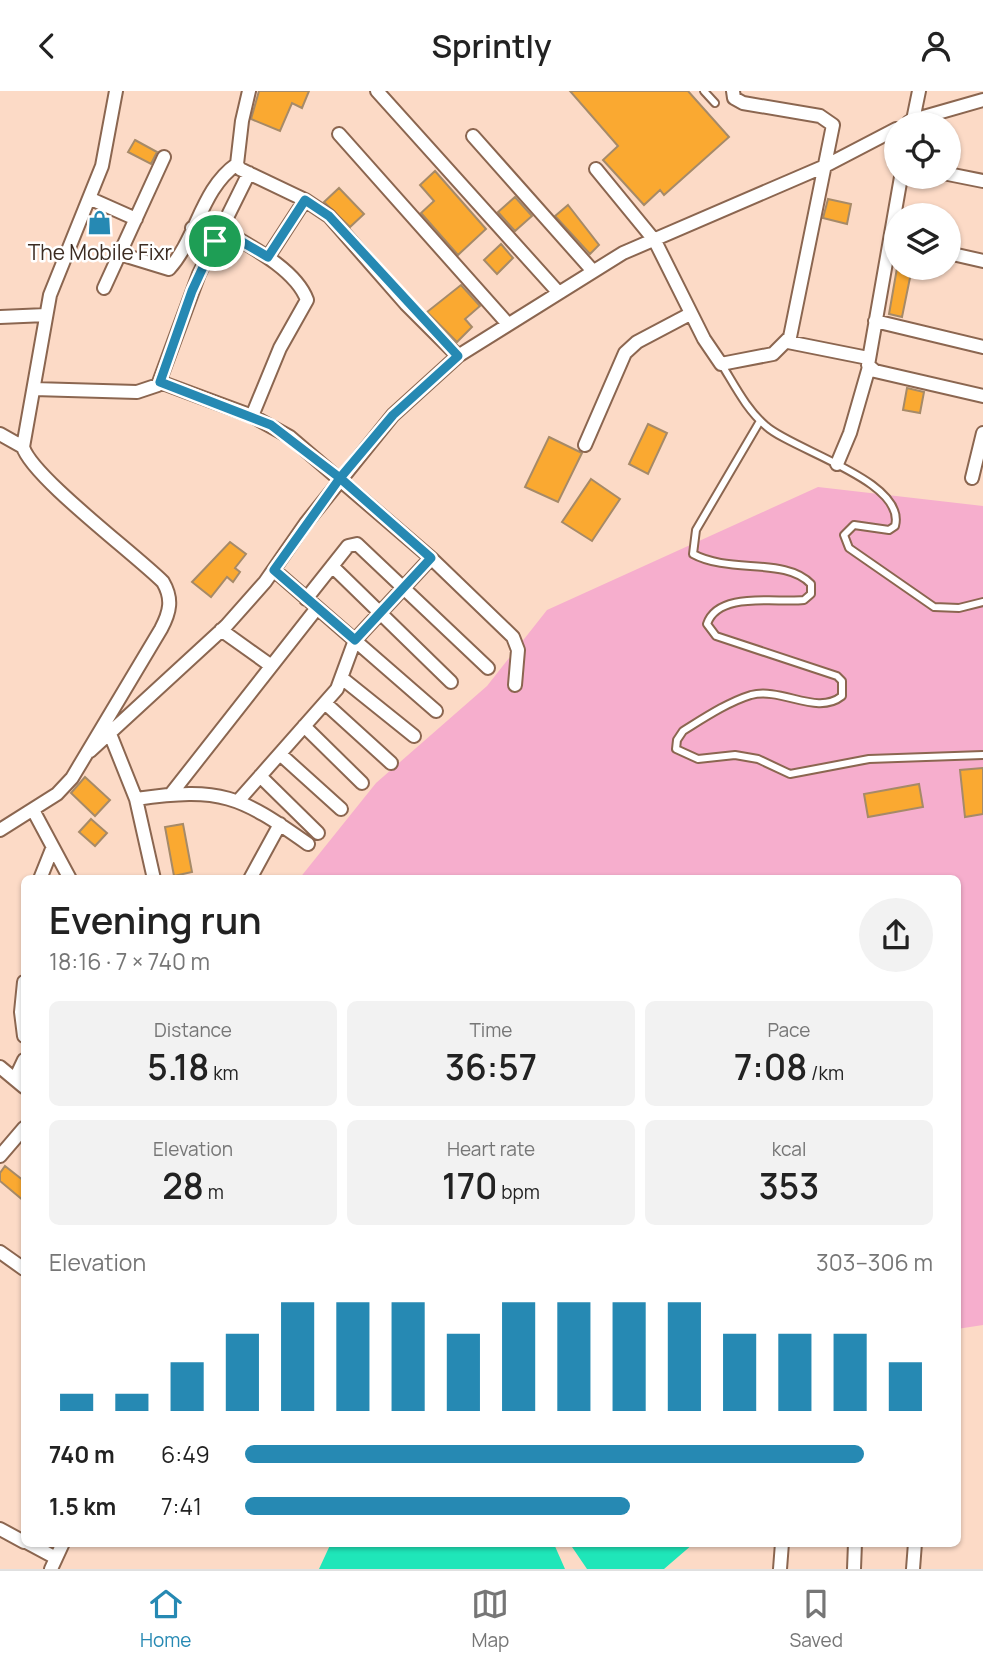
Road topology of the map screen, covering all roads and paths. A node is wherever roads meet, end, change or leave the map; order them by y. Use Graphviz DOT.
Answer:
graph roads {
  1 [pos="116,91"];
  2 [pos="250,91"];
  3 [pos="377,91"];
  4 [pos="704,91"];
  5 [pos="733,91"];
  6 [pos="919,91"];
  7 [pos="983,100"];
  8 [pos="715,103"];
  9 [pos="913,112"];
  10 [pos="945,112"];
  11 [pos="339,134"];
  12 [pos="884,135"];
  13 [pos="473,136"];
  14 [pos="164,157"];
  15 [pos="237,164"];
  16 [pos="825,166"];
  17 [pos="596,169"];
  18 [pos="249,173"];
  19 [pos="961,177"];
  20 [pos="983,181"];
  21 [pos="91,199"];
  22 [pos="305,200"];
  23 [pos="136,219"];
  24 [pos="192,229"];
  25 [pos="220,229"];
  26 [pos="655,240"];
  27 [pos="215,241"];
  28 [pos="120,254"];
  29 [pos="961,256"];
  30 [pos="268,257"];
  31 [pos="983,261"];
  32 [pos="592,270"];
  33 [pos="884,280"];
  34 [pos="104,288"];
  35 [pos="558,292"];
  36 [pos="690,314"];
  37 [pos="46,315"];
  38 [pos="0,317"];
  39 [pos="875,321"];
  40 [pos="507,323"];
  41 [pos="788,342"];
  42 [pos="983,347"];
  43 [pos="458,356"];
  44 [pos="721,363"];
  45 [pos="869,363"];
  46 [pos="160,382"];
  47 [pos="34,389"];
  48 [pos="983,396"];
  49 [pos="252,415"];
  50 [pos="760,421"];
  51 [pos="983,433"];
  52 [pos="0,434"];
  53 [pos="585,445"];
  54 [pos="23,447"];
  55 [pos="837,464"];
  56 [pos="340,478"];
  57 [pos="972,478"];
  58 [pos="431,558"];
  59 [pos="332,566"];
  60 [pos="274,570"];
  61 [pos="403,588"];
  62 [pos="306,599"];
  63 [pos="983,602"];
  64 [pos="317,608"];
  65 [pos="380,613"];
  66 [pos="221,630"];
  67 [pos="355,640"];
  68 [pos="270,665"];
  69 [pos="488,668"];
  70 [pos="343,679"];
  71 [pos="452,682"];
  72 [pos="515,685"];
  73 [pos="325,703"];
  74 [pos="436,711"];
  75 [pos="304,726"];
  76 [pos="110,734"];
  77 [pos="414,736"];
  78 [pos="90,751"];
  79 [pos="280,754"];
  80 [pos="983,755"];
  81 [pos="391,763"];
  82 [pos="260,776"];
  83 [pos="362,783"];
  84 [pos="171,794"];
  85 [pos="136,799"];
  86 [pos="239,800"];
  87 [pos="341,809"];
  88 [pos="33,810"];
  89 [pos="280,824"];
  90 [pos="0,830"];
  91 [pos="318,833"];
  92 [pos="308,843"];
  93 [pos="52,849"];
  94 [pos="42,875"];
  95 [pos="68,875"];
  96 [pos="153,875"];
  97 [pos="252,875"];
  98 [pos="0,1067"];
  99 [pos="20,1083"];
  100 [pos="21,1132"];
  101 [pos="0,1156"];
  102 [pos="0,1252"];
  103 [pos="21,1264"];
  104 [pos="0,1529"];
  105 [pos="21,1540"];
  106 [pos="31,1547"];
  107 [pos="61,1547"];
  108 [pos="782,1547"];
  109 [pos="855,1547"];
  110 [pos="915,1547"];
  111 [pos="53,1564"];
  112 [pos="780,1569"];
  113 [pos="854,1569"];
  114 [pos="913,1569"];
  1 -- 21 [label="street"];
  2 -- 15 [label="street"];
  3 -- 35 [label="street"];
  4 -- 8 [label="lane"];
  5 -- 16 [label="street"];
  6 -- 9 [label="street"];
  7 -- 10 [label="street"];
  11 -- 40 [label="street"];
  12 -- 16 [label="street"];
  13 -- 32 [label="street"];
  14 -- 23 [label="street"];
  15 -- 18 [label="street"];
  15 -- 24 [label="street"];
  16 -- 26 [label="street"];
  16 -- 41 [label="street"];
  17 -- 26 [label="street"];
  18 -- 22 [label="street"];
  18 -- 25 [label="street"];
  19 -- 20 [label="street"];
  21 -- 23 [label="street"];
  21 -- 37 [label="street"];
  22 -- 30 [label="street"];
  22 -- 43 [label="street"];
  23 -- 28 [label="street"];
  24 -- 27 [label="street"];
  24 -- 28 [label="street"];
  25 -- 27 [label="street"];
  25 -- 30 [label="street"];
  26 -- 32 [label="street"];
  26 -- 36 [label="street"];
  27 -- 46 [label="street"];
  28 -- 34 [label="street"];
  29 -- 31 [label="street"];
  30 -- 49 [label="street"];
  32 -- 35 [label="street"];
  33 -- 39 [label="street"];
  35 -- 40 [label="street"];
  36 -- 44 [label="street"];
  36 -- 53 [label="street"];
  37 -- 38 [label="street"];
  37 -- 47 [label="street"];
  39 -- 42 [label="street"];
  39 -- 45 [label="street"];
  40 -- 43 [label="street"];
  41 -- 44 [label="street"];
  41 -- 45 [label="street"];
  43 -- 56 [label="street"];
  44 -- 50 [label="lane"];
  45 -- 48 [label="street"];
  45 -- 55 [label="street"];
  46 -- 47 [label="street"];
  46 -- 49 [label="street"];
  47 -- 54 [label="street"];
  49 -- 56 [label="street"];
  50 -- 55 [label="lane"];
  50 -- 80 [label="lane"];
  51 -- 57 [label="street"];
  52 -- 54 [label="street"];
  54 -- 78 [label="street"];
  55 -- 63 [label="lane"];
  56 -- 58 [label="street"];
  56 -- 60 [label="street"];
  58 -- 61 [label="street"];
  58 -- 72 [label="street"];
  59 -- 61 [label="street"];
  59 -- 62 [label="street"];
  59 -- 65 [label="street"];
  60 -- 62 [label="street"];
  60 -- 66 [label="street"];
  61 -- 65 [label="street"];
  61 -- 69 [label="street"];
  62 -- 64 [label="street"];
  64 -- 67 [label="street"];
  64 -- 68 [label="street"];
  65 -- 67 [label="street"];
  65 -- 71 [label="street"];
  66 -- 68 [label="street"];
  66 -- 76 [label="street"];
  67 -- 70 [label="street"];
  67 -- 74 [label="street"];
  68 -- 84 [label="street"];
  70 -- 73 [label="street"];
  70 -- 77 [label="street"];
  73 -- 75 [label="street"];
  73 -- 81 [label="street"];
  75 -- 79 [label="street"];
  75 -- 83 [label="street"];
  76 -- 78 [label="street"];
  76 -- 85 [label="street"];
  78 -- 88 [label="street"];
  79 -- 82 [label="street"];
  79 -- 87 [label="street"];
  82 -- 86 [label="street"];
  82 -- 91 [label="street"];
  84 -- 85 [label="street"];
  84 -- 86 [label="street"];
  85 -- 96 [label="street"];
  86 -- 89 [label="street"];
  88 -- 90 [label="street"];
  88 -- 93 [label="street"];
  89 -- 92 [label="street"];
  89 -- 97 [label="street"];
  93 -- 94 [label="street"];
  93 -- 95 [label="street"];
  98 -- 99 [label="street"];
  100 -- 101 [label="street"];
  102 -- 103 [label="street"];
  104 -- 105 [label="street"];
  106 -- 111 [label="street"];
  107 -- 111 [label="street"];
  108 -- 112 [label="street"];
  109 -- 113 [label="street"];
  110 -- 114 [label="street"];
}
